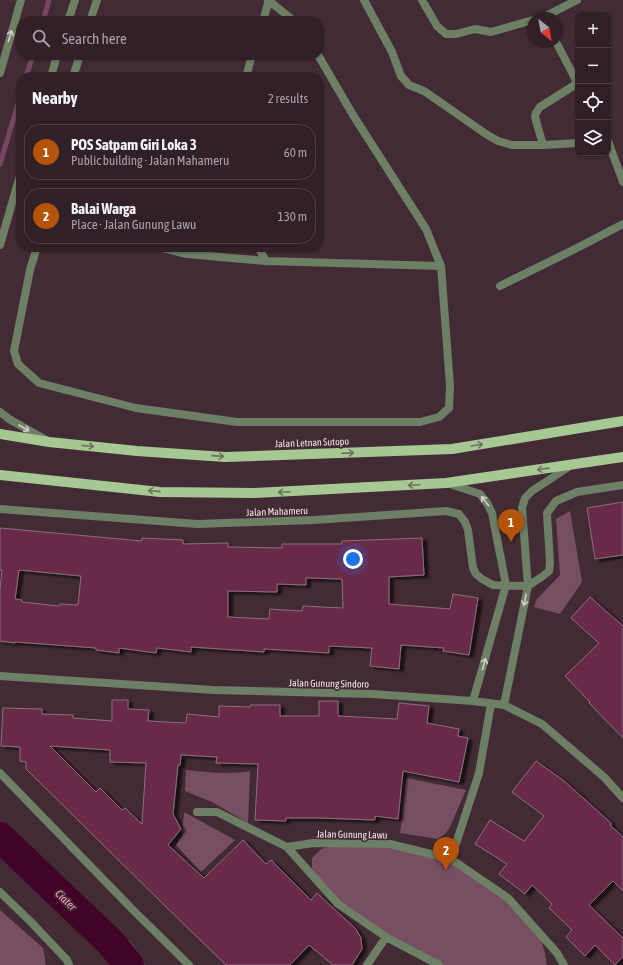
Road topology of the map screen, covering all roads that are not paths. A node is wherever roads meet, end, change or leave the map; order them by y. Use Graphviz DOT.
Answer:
graph roads {
  1 [pos="22,0"];
  2 [pos="75,0"];
  3 [pos="97,0"];
  4 [pos="268,0"];
  5 [pos="364,0"];
  6 [pos="422,0"];
  7 [pos="577,0"];
  8 [pos="553,12"];
  9 [pos="17,16"];
  10 [pos="70,16"];
  11 [pos="92,16"];
  12 [pos="264,16"];
  13 [pos="288,16"];
  14 [pos="16,20"];
  15 [pos="527,22"];
  16 [pos="559,48"];
  17 [pos="56,60"];
  18 [pos="78,60"];
  19 [pos="251,60"];
  20 [pos="321,60"];
  21 [pos="53,72"];
  22 [pos="75,72"];
  23 [pos="247,72"];
  24 [pos="0,73"];
  25 [pos="575,78"];
  26 [pos="575,86"];
  27 [pos="575,143"];
  28 [pos="543,145"];
  29 [pos="611,149"];
  30 [pos="623,182"];
  31 [pos="16,189"];
  32 [pos="623,224"];
  33 [pos="0,242"];
  34 [pos="35,252"];
  35 [pos="196,252"];
  36 [pos="261,252"];
  37 [pos="266,261"];
  38 [pos="441,266"];
  39 [pos="500,286"];
  40 [pos="0,412"];
  41 [pos="623,421"];
  42 [pos="0,434"];
  43 [pos="49,442"];
  44 [pos="623,457"];
  45 [pos="572,464"];
  46 [pos="0,476"];
  47 [pos="446,483"];
  48 [pos="623,485"];
  49 [pos="0,509"];
  50 [pos="506,585"];
  51 [pos="528,586"];
  52 [pos="0,676"];
  53 [pos="473,701"];
  54 [pos="491,704"];
  55 [pos="504,706"];
  56 [pos="0,773"];
  57 [pos="623,798"];
  58 [pos="197,812"];
  59 [pos="287,847"];
  60 [pos="451,859"];
  61 [pos="0,892"];
  62 [pos="386,937"];
  63 [pos="67,963"];
  64 [pos="189,965"];
  65 [pos="367,965"];
  66 [pos="439,965"];
  67 [pos="564,965"];
  9 -- 1 [label="street, one-way"];
  2 -- 10 [label="street"];
  3 -- 11 [label="street"];
  4 -- 12 [label="street"];
  4 -- 13 [label="street"];
  5 -- 28 [label="street"];
  6 -- 15 [label="street"];
  7 -- 8 [label="street"];
  24 -- 14 [label="street, one-way"];
  16 -- 25 [label="street"];
  17 -- 21 [label="street"];
  18 -- 22 [label="street"];
  19 -- 23 [label="street"];
  20 -- 38 [label="street"];
  26 -- 28 [label="street"];
  27 -- 28 [label="street"];
  29 -- 30 [label="street"];
  31 -- 33 [label="street"];
  32 -- 39 [label="street"];
  34 -- 38 [label="street"];
  35 -- 37 [label="street"];
  36 -- 37 [label="street"];
  37 -- 38 [label="street"];
  40 -- 43 [label="street, one-way"];
  43 -- 41 [label="main road, Jalan Letnan Sutopo, one-way"];
  42 -- 43 [label="main road, Jalan Letnan Sutopo"];
  44 -- 45 [label="main road"];
  45 -- 47 [label="main road, one-way"];
  45 -- 51 [label="street"];
  47 -- 46 [label="main road, one-way"];
  50 -- 47 [label="street, one-way"];
  48 -- 51 [label="street"];
  49 -- 50 [label="street, Jalan Mahameru"];
  50 -- 51 [label="street, Jalan Mahameru"];
  53 -- 50 [label="street, one-way"];
  51 -- 55 [label="street, one-way"];
  52 -- 53 [label="street, Jalan Gunung Sindoro"];
  53 -- 54 [label="street, Jalan Gunung Sindoro"];
  54 -- 55 [label="street, Jalan Gunung Sindoro"];
  54 -- 60 [label="street"];
  55 -- 57 [label="street, Jalan Gunung Sindoro"];
  56 -- 64 [label="street"];
  58 -- 59 [label="street"];
  59 -- 60 [label="street, Jalan Gunung Lawu"];
  59 -- 62 [label="street"];
  60 -- 67 [label="street, Jalan Gunung Lawu"];
  61 -- 63 [label="street"];
  62 -- 65 [label="street"];
  62 -- 66 [label="street"];
}
